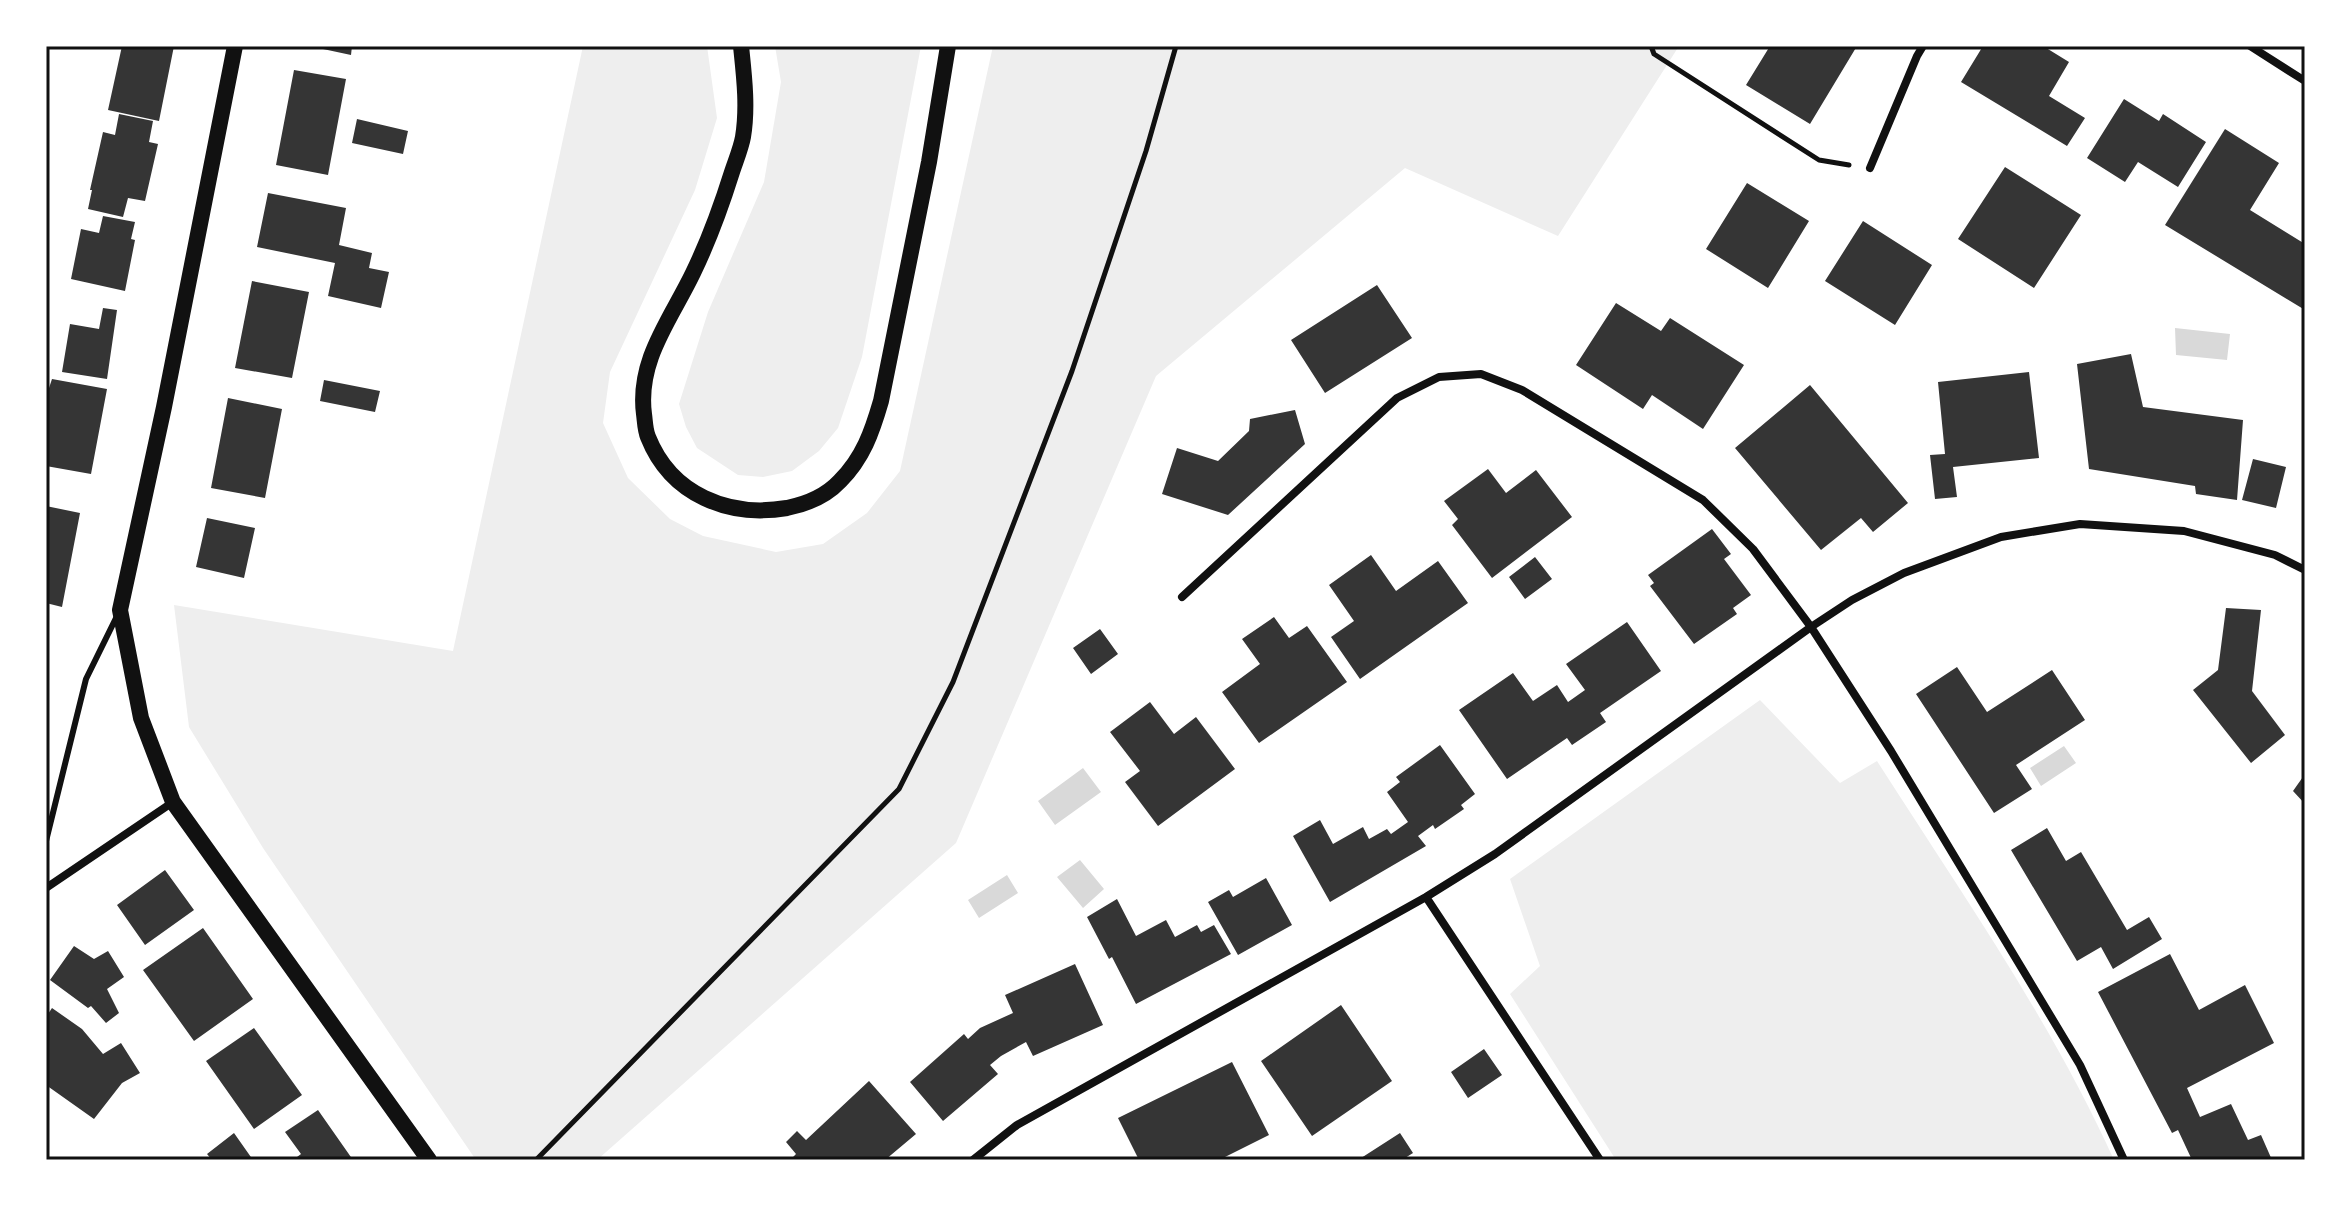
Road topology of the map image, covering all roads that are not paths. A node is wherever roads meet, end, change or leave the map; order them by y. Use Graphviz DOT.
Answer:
graph roads {
  1 [pos="235,46"];
  2 [pos="741,46"];
  3 [pos="948,46"];
  4 [pos="1923,46"];
  5 [pos="2250,46"];
  6 [pos="2305,81"];
  7 [pos="1870,168"];
  8 [pos="2305,570"];
  9 [pos="1182,597"];
  10 [pos="120,610"];
  11 [pos="1811,627"];
  12 [pos="173,802"];
  13 [pos="46,841"];
  14 [pos="46,888"];
  15 [pos="1426,897"];
  16 [pos="429,1160"];
  17 [pos="973,1160"];
  18 [pos="1600,1160"];
  19 [pos="2124,1160"];
  1 -- 10 [label="main road"];
  2 -- 3 [label="main road"];
  4 -- 7 [label="street"];
  5 -- 6 [label="street"];
  8 -- 11 [label="street"];
  9 -- 11 [label="street"];
  10 -- 12 [label="main road"];
  10 -- 13 [label="lane"];
  11 -- 15 [label="street"];
  11 -- 19 [label="street"];
  12 -- 14 [label="street"];
  12 -- 16 [label="main road"];
  15 -- 17 [label="street"];
  15 -- 18 [label="street"];
}
